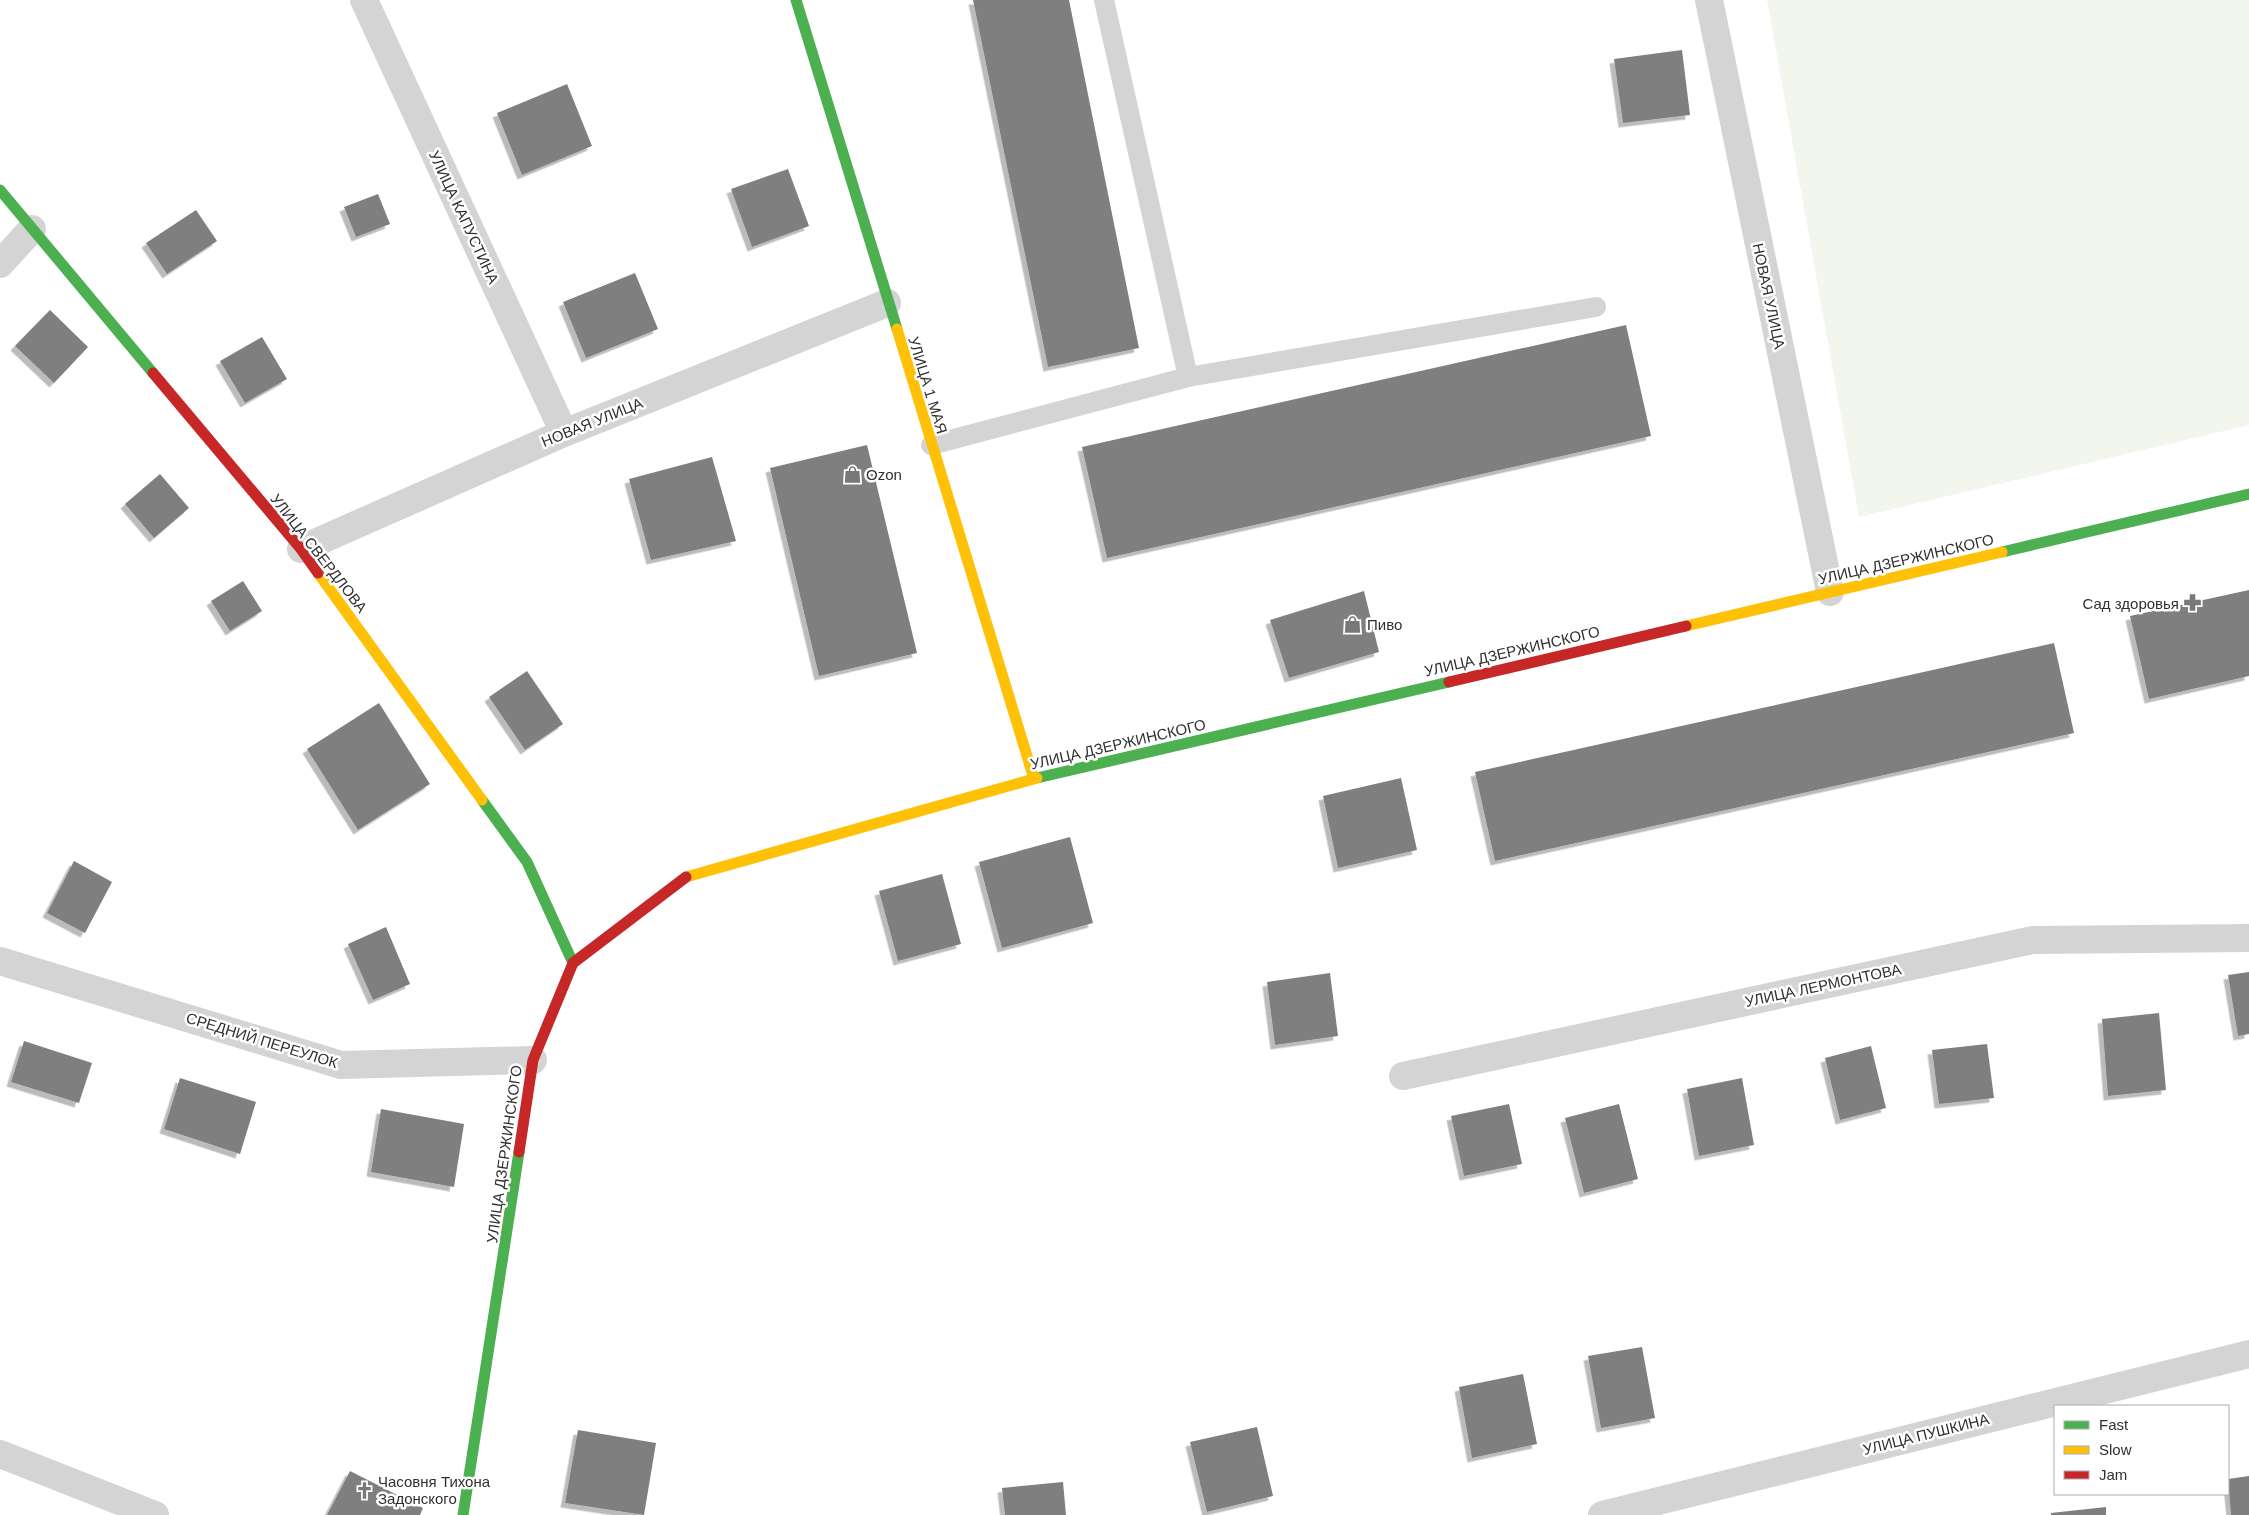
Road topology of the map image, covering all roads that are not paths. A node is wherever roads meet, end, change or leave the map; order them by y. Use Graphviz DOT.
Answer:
graph roads {
  1 [pos="364,0"];
  2 [pos="796,0"];
  3 [pos="1104,0"];
  4 [pos="1708,0"];
  5 [pos="0,190"];
  6 [pos="32,229"];
  7 [pos="0,264"];
  8 [pos="887,303"];
  9 [pos="1596,307"];
  10 [pos="1188,377"];
  11 [pos="564,433"];
  12 [pos="931,445"];
  13 [pos="2249,494"];
  14 [pos="301,549"];
  15 [pos="1830,592"];
  16 [pos="1034,779"];
  17 [pos="2249,938"];
  18 [pos="0,961"];
  19 [pos="573,962"];
  20 [pos="533,1060"];
  21 [pos="1403,1076"];
  22 [pos="2249,1354"];
  23 [pos="0,1454"];
  24 [pos="155,1515"];
  25 [pos="463,1515"];
  26 [pos="1602,1515"];
  1 -- 11 [label="street, УЛИЦА КАПУСТИНА"];
  2 -- 8 [label="main road, УЛИЦА 1 МАЯ"];
  3 -- 10 [label="lane"];
  4 -- 15 [label="street, НОВАЯ УЛИЦА"];
  5 -- 6 [label="main road, УЛИЦА СВЕРДЛОВА"];
  6 -- 7 [label="street"];
  6 -- 14 [label="main road, УЛИЦА СВЕРДЛОВА"];
  8 -- 11 [label="street, НОВАЯ УЛИЦА"];
  8 -- 12 [label="main road, УЛИЦА 1 МАЯ"];
  9 -- 10 [label="lane"];
  10 -- 12 [label="lane"];
  11 -- 14 [label="street, НОВАЯ УЛИЦА"];
  12 -- 16 [label="main road, УЛИЦА 1 МАЯ"];
  13 -- 15 [label="main road, УЛИЦА ДЗЕРЖИНСКОГО"];
  14 -- 19 [label="main road, УЛИЦА СВЕРДЛОВА"];
  15 -- 16 [label="main road, УЛИЦА ДЗЕРЖИНСКОГО"];
  16 -- 19 [label="main road, УЛИЦА ДЗЕРЖИНСКОГО"];
  17 -- 21 [label="street, УЛИЦА ЛЕРМОНТОВА"];
  18 -- 20 [label="street, СРЕДНИЙ ПЕРЕУЛОК"];
  19 -- 20 [label="main road, УЛИЦА ДЗЕРЖИНСКОГО"];
  20 -- 25 [label="main road, УЛИЦА ДЗЕРЖИНСКОГО"];
  22 -- 26 [label="street, УЛИЦА ПУШКИНА"];
  23 -- 24 [label="street"];
}
